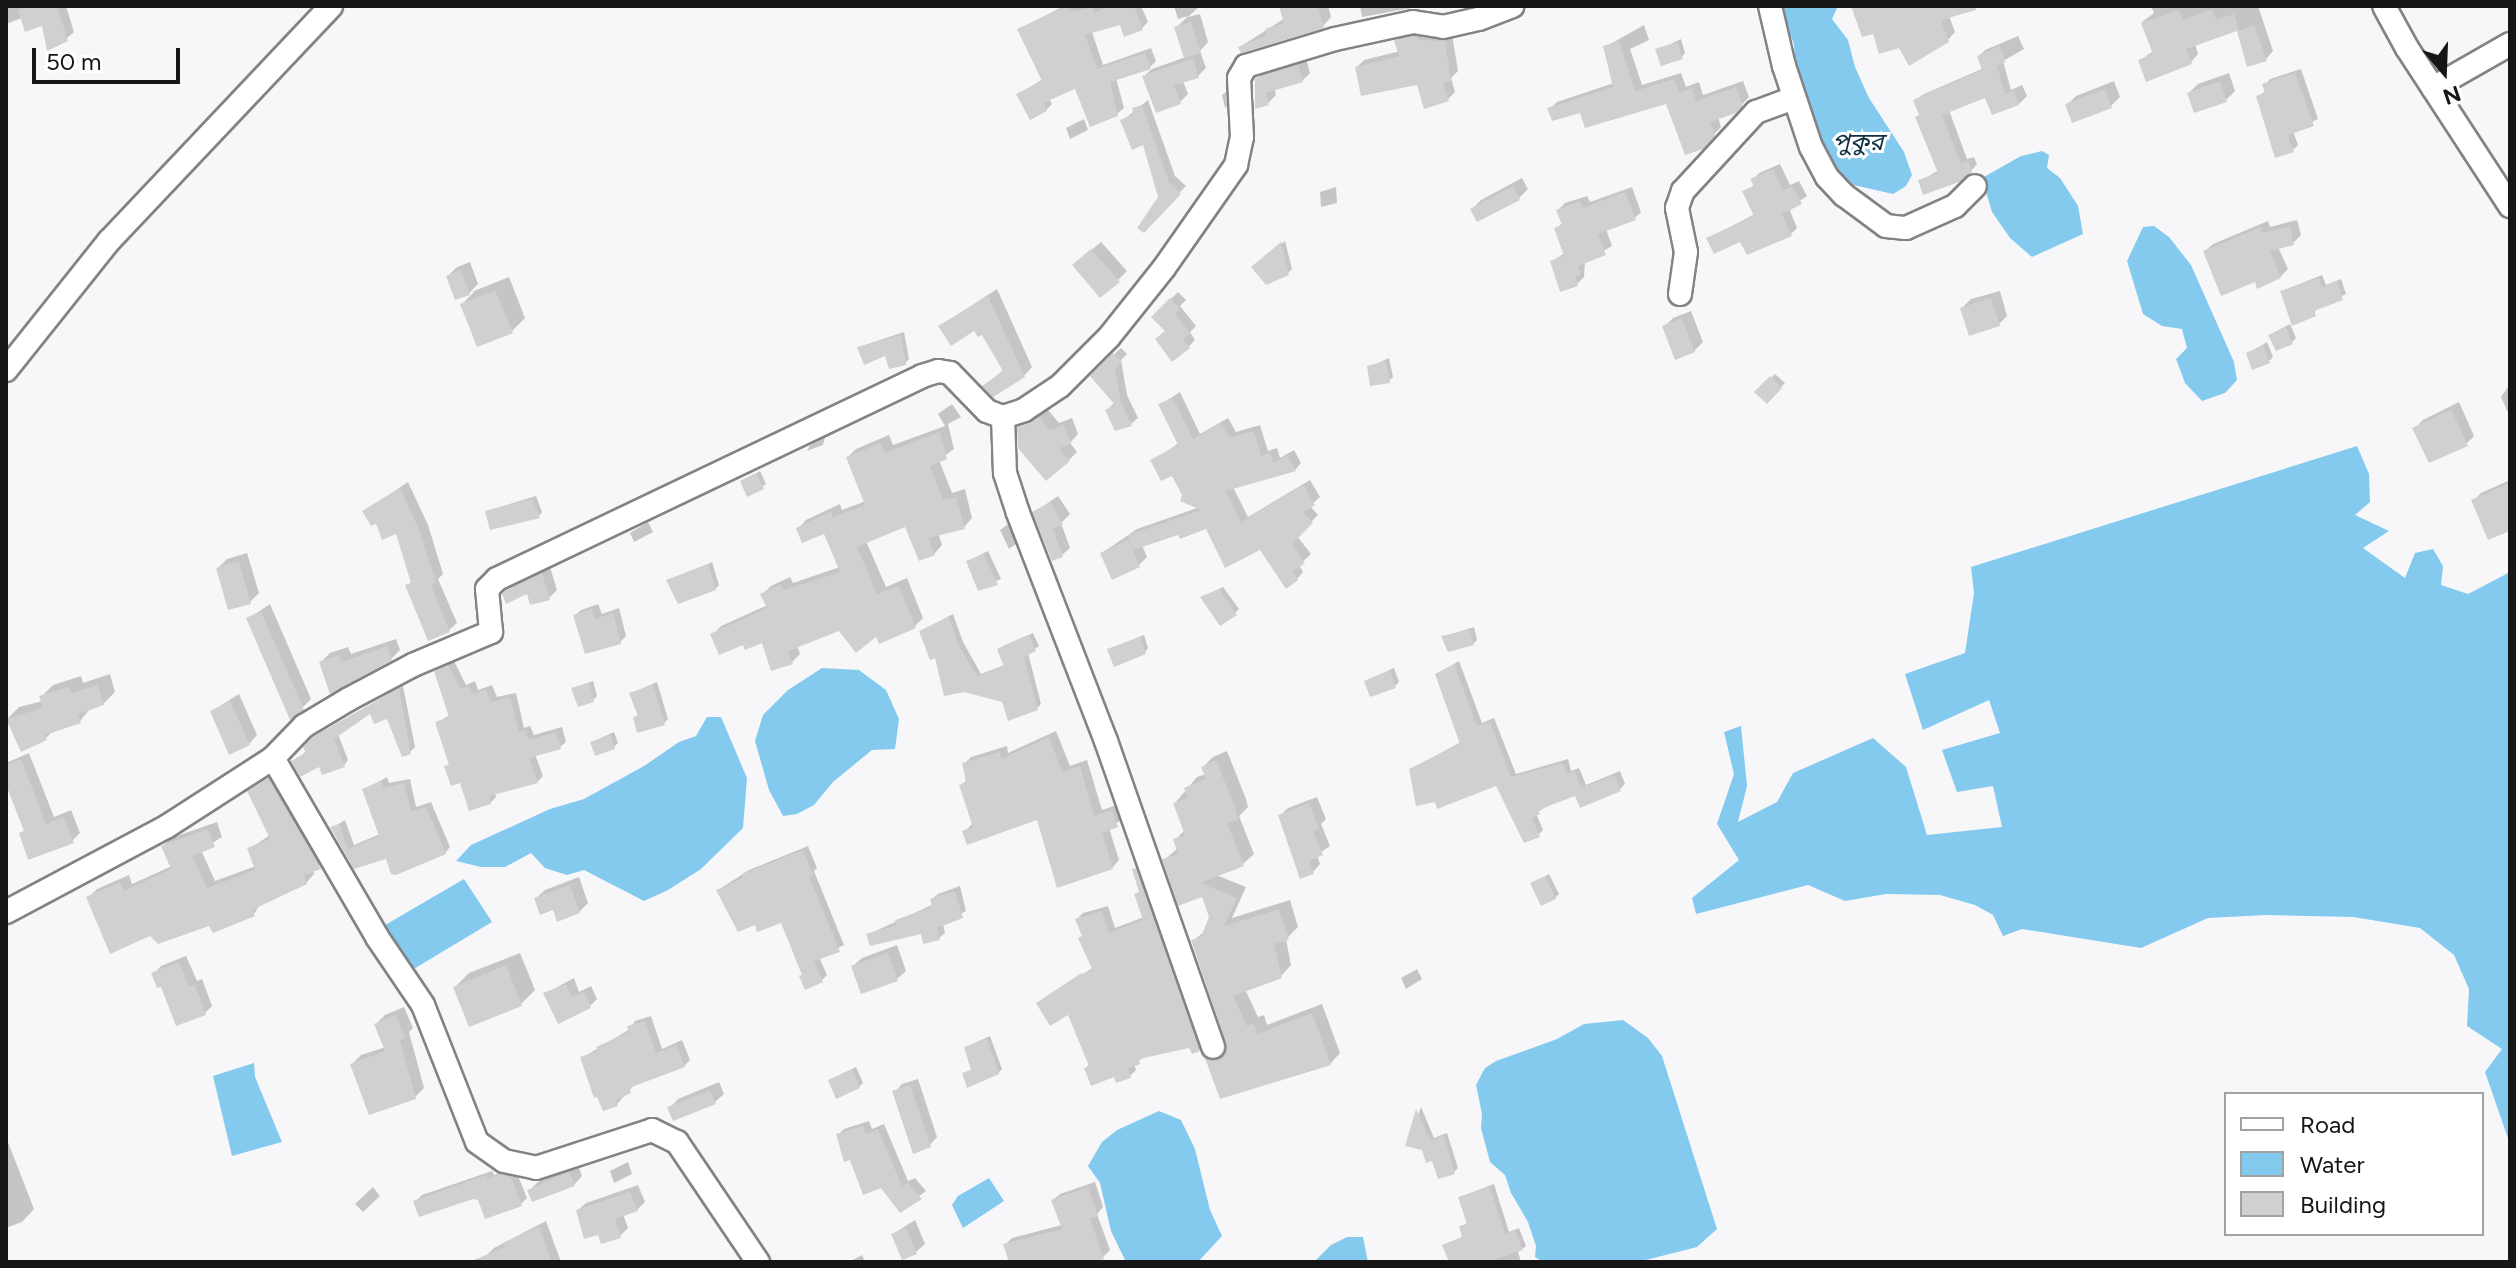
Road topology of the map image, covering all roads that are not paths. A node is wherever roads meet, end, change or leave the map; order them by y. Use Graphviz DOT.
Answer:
graph roads {
  1 [pos="331,6"];
  2 [pos="1513,6"];
  3 [pos="1770,6"];
  4 [pos="2384,6"];
  5 [pos="2510,44"];
  6 [pos="2433,88"];
  7 [pos="1794,98"];
  8 [pos="1975,186"];
  9 [pos="2510,206"];
  10 [pos="1680,294"];
  11 [pos="6,370"];
  12 [pos="1003,417"];
  13 [pos="273,758"];
  14 [pos="6,912"];
  15 [pos="1213,1047"];
  16 [pos="758,1262"];
  1 -- 11 [label="street"];
  2 -- 12 [label="street"];
  3 -- 7 [label="street"];
  4 -- 6 [label="street"];
  5 -- 6 [label="street"];
  6 -- 9 [label="street"];
  7 -- 8 [label="street"];
  7 -- 10 [label="street"];
  12 -- 13 [label="street"];
  12 -- 15 [label="street"];
  13 -- 14 [label="street"];
  13 -- 16 [label="street"];
}
